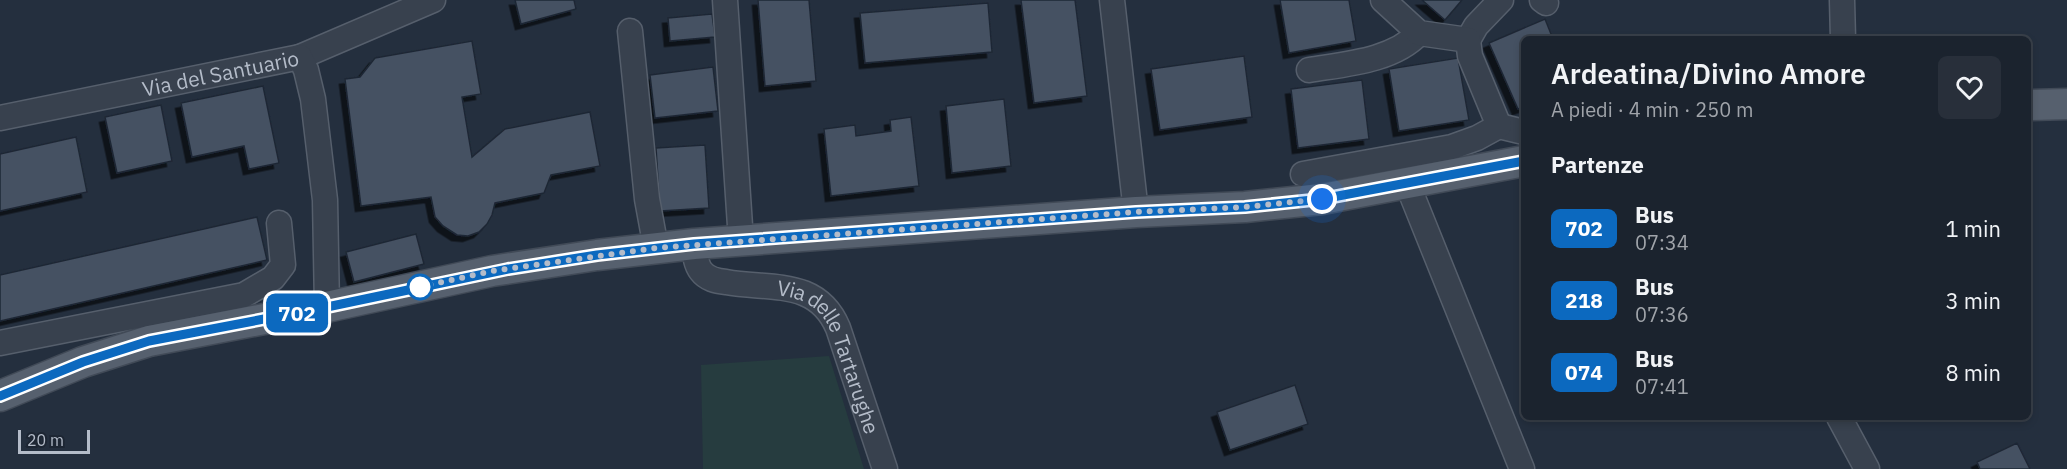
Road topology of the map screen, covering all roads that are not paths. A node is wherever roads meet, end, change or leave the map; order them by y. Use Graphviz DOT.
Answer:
graph roads {
  1 [pos="433,0"];
  2 [pos="725,0"];
  3 [pos="1383,0"];
  4 [pos="1501,0"];
  5 [pos="1842,0"];
  6 [pos="1118,14"];
  7 [pos="630,31"];
  8 [pos="1419,33"];
  9 [pos="1843,36"];
  10 [pos="1468,40"];
  11 [pos="300,57"];
  12 [pos="1309,70"];
  13 [pos="2067,104"];
  14 [pos="2031,105"];
  15 [pos="0,118"];
  16 [pos="1499,126"];
  17 [pos="1521,131"];
  18 [pos="1521,162"];
  19 [pos="1303,174"];
  20 [pos="1407,183"];
  21 [pos="1136,212"];
  22 [pos="279,223"];
  23 [pos="741,241"];
  24 [pos="694,244"];
  25 [pos="656,248"];
  26 [pos="327,307"];
  27 [pos="0,343"];
  28 [pos="0,396"];
  29 [pos="1841,420"];
  30 [pos="885,469"];
  31 [pos="1522,469"];
  32 [pos="1867,469"];
  1 -- 11 [label="street"];
  2 -- 23 [label="street"];
  3 -- 8 [label="street"];
  4 -- 10 [label="street"];
  5 -- 9 [label="street"];
  6 -- 21 [label="street"];
  7 -- 25 [label="street"];
  8 -- 10 [label="street"];
  8 -- 12 [label="street"];
  10 -- 16 [label="street"];
  11 -- 15 [label="street, Via del Santuario"];
  11 -- 26 [label="street, Via del Santuario"];
  13 -- 14 [label="main road"];
  16 -- 17 [label="street"];
  16 -- 19 [label="street"];
  18 -- 20 [label="main road"];
  20 -- 21 [label="main road"];
  20 -- 31 [label="street"];
  21 -- 23 [label="main road"];
  22 -- 27 [label="street"];
  23 -- 24 [label="main road"];
  24 -- 25 [label="main road"];
  24 -- 30 [label="street, Via delle Tartarughe"];
  25 -- 26 [label="main road"];
  26 -- 28 [label="main road"];
  29 -- 32 [label="street"];
}
